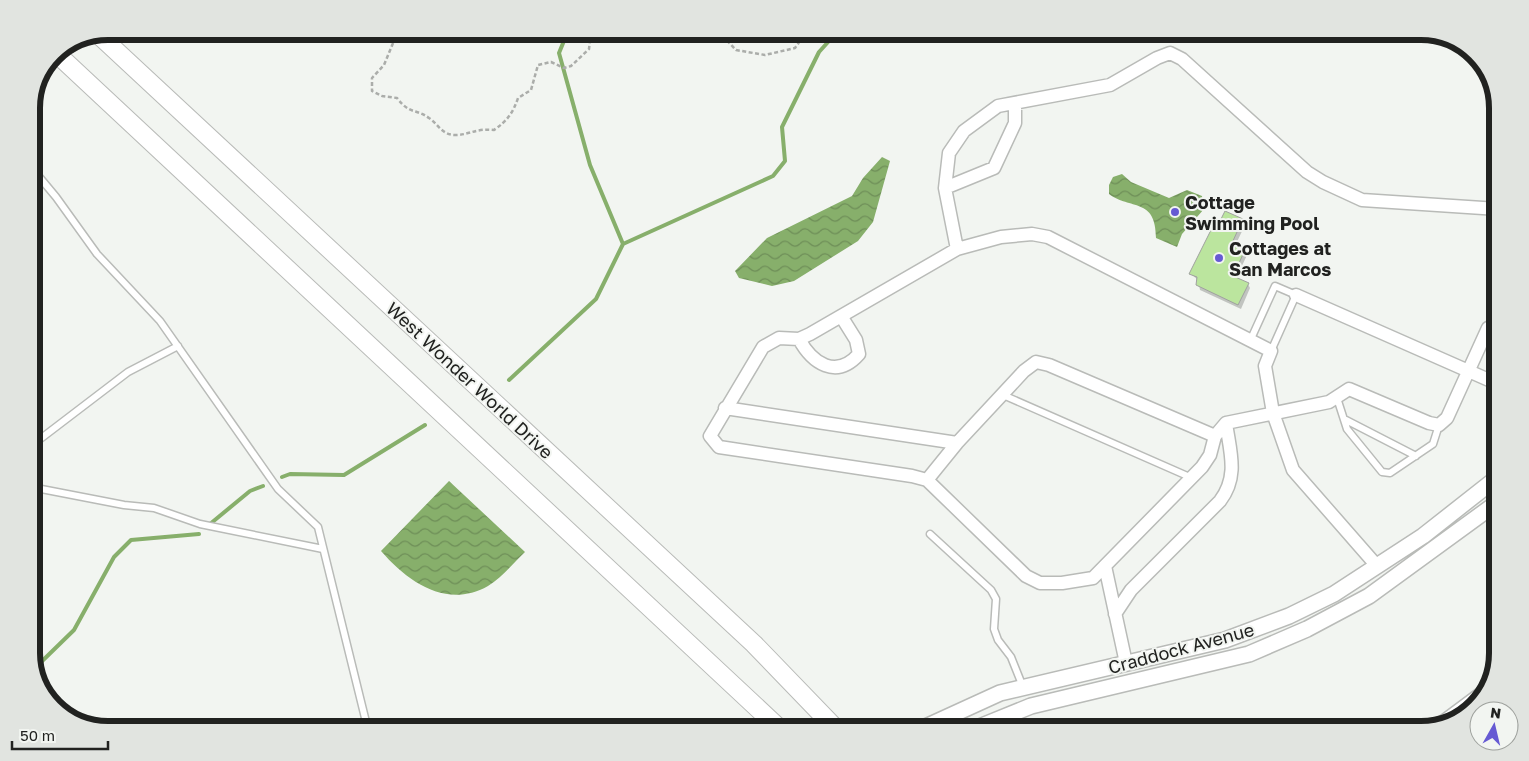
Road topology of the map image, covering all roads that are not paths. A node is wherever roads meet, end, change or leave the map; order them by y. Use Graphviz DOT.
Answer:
graph roads {
  1 [pos="105,40"];
  2 [pos="62,58"];
  3 [pos="1015,104"];
  4 [pos="40,178"];
  5 [pos="945,188"];
  6 [pos="1489,208"];
  7 [pos="957,249"];
  8 [pos="1296,295"];
  9 [pos="841,316"];
  10 [pos="1489,328"];
  11 [pos="799,339"];
  12 [pos="1250,341"];
  13 [pos="178,346"];
  14 [pos="1271,351"];
  15 [pos="1469,371"];
  16 [pos="1489,380"];
  17 [pos="1003,395"];
  18 [pos="1337,398"];
  19 [pos="725,408"];
  20 [pos="1273,413"];
  21 [pos="1346,420"];
  22 [pos="1226,423"];
  23 [pos="1439,425"];
  24 [pos="1215,436"];
  25 [pos="40,439"];
  26 [pos="957,443"];
  27 [pos="1416,456"];
  28 [pos="1192,478"];
  29 [pos="927,480"];
  30 [pos="1489,484"];
  31 [pos="40,489"];
  32 [pos="1489,509"];
  33 [pos="930,534"];
  34 [pos="323,549"];
  35 [pos="1105,566"];
  36 [pos="1377,566"];
  37 [pos="1115,614"];
  38 [pos="1126,663"];
  39 [pos="1023,688"];
  40 [pos="366,721"];
  41 [pos="771,721"];
  42 [pos="827,721"];
  43 [pos="939,721"];
  44 [pos="994,721"];
  1 -- 42 [label="main road, West Wonder World Drive"];
  2 -- 41 [label="main road"];
  3 -- 5 [label="street"];
  3 -- 5 [label="street"];
  3 -- 6 [label="street"];
  4 -- 13 [label="lane"];
  5 -- 7 [label="street"];
  7 -- 9 [label="street"];
  7 -- 12 [label="street"];
  8 -- 12 [label="lane"];
  8 -- 14 [label="lane"];
  8 -- 15 [label="street"];
  9 -- 11 [label="street"];
  9 -- 11 [label="street"];
  10 -- 15 [label="street"];
  11 -- 19 [label="street"];
  12 -- 14 [label="street"];
  13 -- 25 [label="lane"];
  13 -- 34 [label="lane"];
  14 -- 20 [label="street"];
  15 -- 16 [label="street"];
  15 -- 23 [label="street"];
  17 -- 24 [label="street"];
  17 -- 26 [label="street"];
  17 -- 28 [label="lane"];
  18 -- 20 [label="street"];
  18 -- 21 [label="lane"];
  18 -- 23 [label="street"];
  19 -- 26 [label="street"];
  19 -- 29 [label="street"];
  20 -- 22 [label="street"];
  20 -- 36 [label="street"];
  21 -- 27 [label="lane"];
  21 -- 27 [label="lane"];
  22 -- 24 [label="street"];
  22 -- 37 [label="street"];
  23 -- 27 [label="lane"];
  24 -- 28 [label="street"];
  26 -- 29 [label="street"];
  28 -- 35 [label="street"];
  29 -- 35 [label="street"];
  30 -- 36 [label="street, Craddock Avenue"];
  31 -- 34 [label="lane"];
  32 -- 44 [label="street, Craddock Avenue"];
  33 -- 39 [label="lane"];
  34 -- 40 [label="lane"];
  35 -- 37 [label="street"];
  36 -- 38 [label="street, Craddock Avenue"];
  37 -- 38 [label="street"];
  38 -- 39 [label="street, Craddock Avenue"];
  39 -- 43 [label="street, Craddock Avenue"];
}
